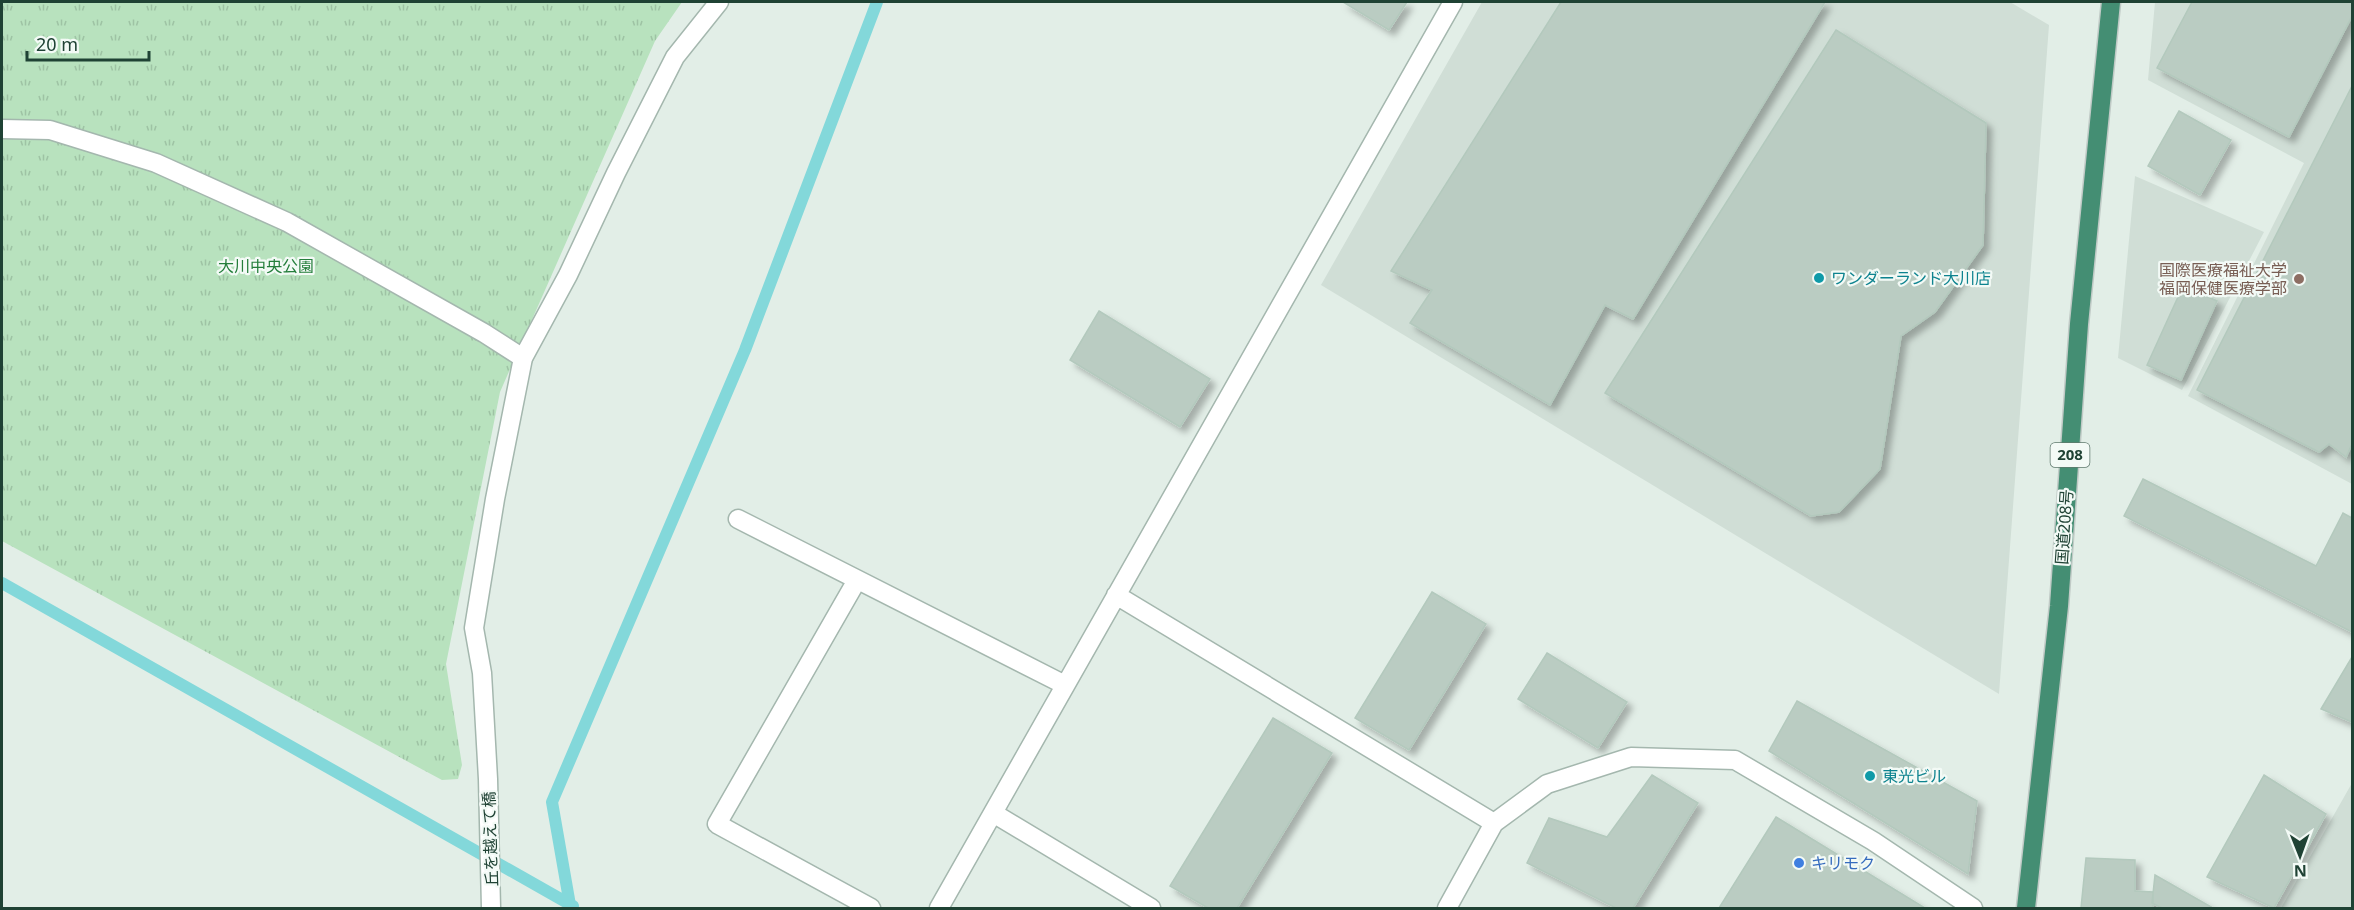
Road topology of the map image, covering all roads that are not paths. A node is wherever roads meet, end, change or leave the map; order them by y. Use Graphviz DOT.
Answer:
graph roads {
  1 [pos="719,2"];
  2 [pos="1453,2"];
  3 [pos="2111,2"];
  4 [pos="2,129"];
  5 [pos="524,358"];
  6 [pos="738,519"];
  7 [pos="857,580"];
  8 [pos="1116,595"];
  9 [pos="1065,685"];
  10 [pos="993,813"];
  11 [pos="1494,823"];
  12 [pos="491,904"];
  13 [pos="871,909"];
  14 [pos="939,909"];
  15 [pos="1150,909"];
  16 [pos="1447,909"];
  17 [pos="1973,909"];
  18 [pos="2026,909"];
  1 -- 5 [label="street, 丘を越えて橋"];
  2 -- 8 [label="street"];
  3 -- 18 [label="highway, 国道208号 / 208"];
  4 -- 5 [label="street"];
  5 -- 12 [label="street, 丘を越えて橋"];
  6 -- 7 [label="street"];
  7 -- 9 [label="street"];
  7 -- 13 [label="street"];
  8 -- 9 [label="street"];
  8 -- 11 [label="street"];
  9 -- 10 [label="street"];
  10 -- 14 [label="street"];
  10 -- 15 [label="street"];
  11 -- 16 [label="street"];
  11 -- 17 [label="street"];
}
